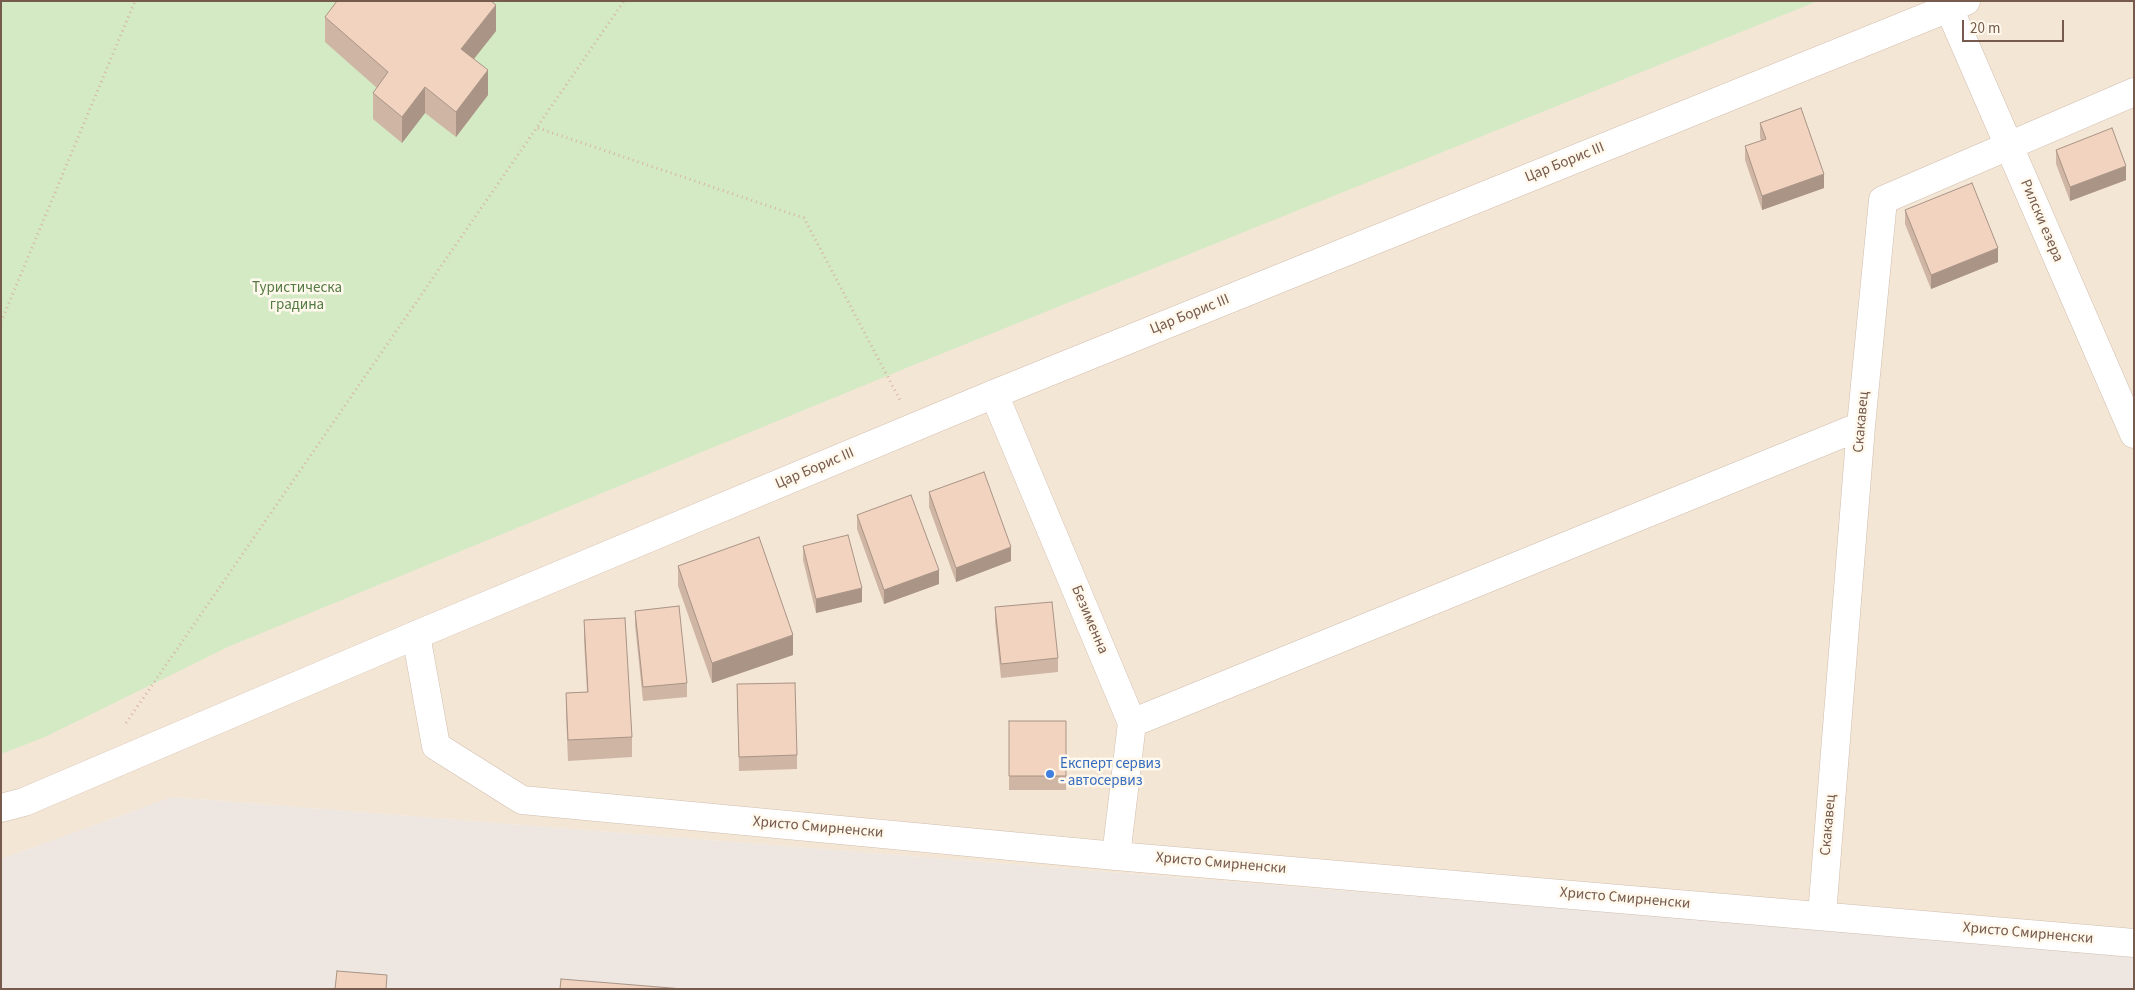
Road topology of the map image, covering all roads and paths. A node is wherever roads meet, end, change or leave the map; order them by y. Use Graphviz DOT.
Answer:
graph roads {
  1 [pos="135,1"];
  2 [pos="624,1"];
  3 [pos="1957,5"];
  4 [pos="2134,92"];
  5 [pos="538,128"];
  6 [pos="2009,147"];
  7 [pos="1,322"];
  8 [pos="994,394"];
  9 [pos="1861,426"];
  10 [pos="914,427"];
  11 [pos="2134,434"];
  12 [pos="416,635"];
  13 [pos="1132,723"];
  14 [pos="125,725"];
  15 [pos="1,808"];
  16 [pos="1116,856"];
  17 [pos="1822,915"];
  18 [pos="2134,943"];
  1 -- 7 [label="path"];
  2 -- 5 [label="path"];
  3 -- 6 [label="street, Рилски езера"];
  3 -- 8 [label="street, Цар Борис III"];
  4 -- 6 [label="street, Скакавец"];
  5 -- 10 [label="path"];
  5 -- 14 [label="path"];
  6 -- 9 [label="street, Скакавец"];
  6 -- 11 [label="street, Рилски езера"];
  8 -- 10 [label="street, Цар Борис III"];
  8 -- 13 [label="street, Безименна"];
  9 -- 13 [label="street"];
  9 -- 17 [label="street, Скакавец"];
  10 -- 12 [label="street, Цар Борис III"];
  12 -- 15 [label="street, Цар Борис III"];
  12 -- 16 [label="street, Христо Смирненски"];
  13 -- 16 [label="street, Безименна"];
  16 -- 17 [label="street, Христо Смирненски"];
  17 -- 18 [label="street, Христо Смирненски"];
}
